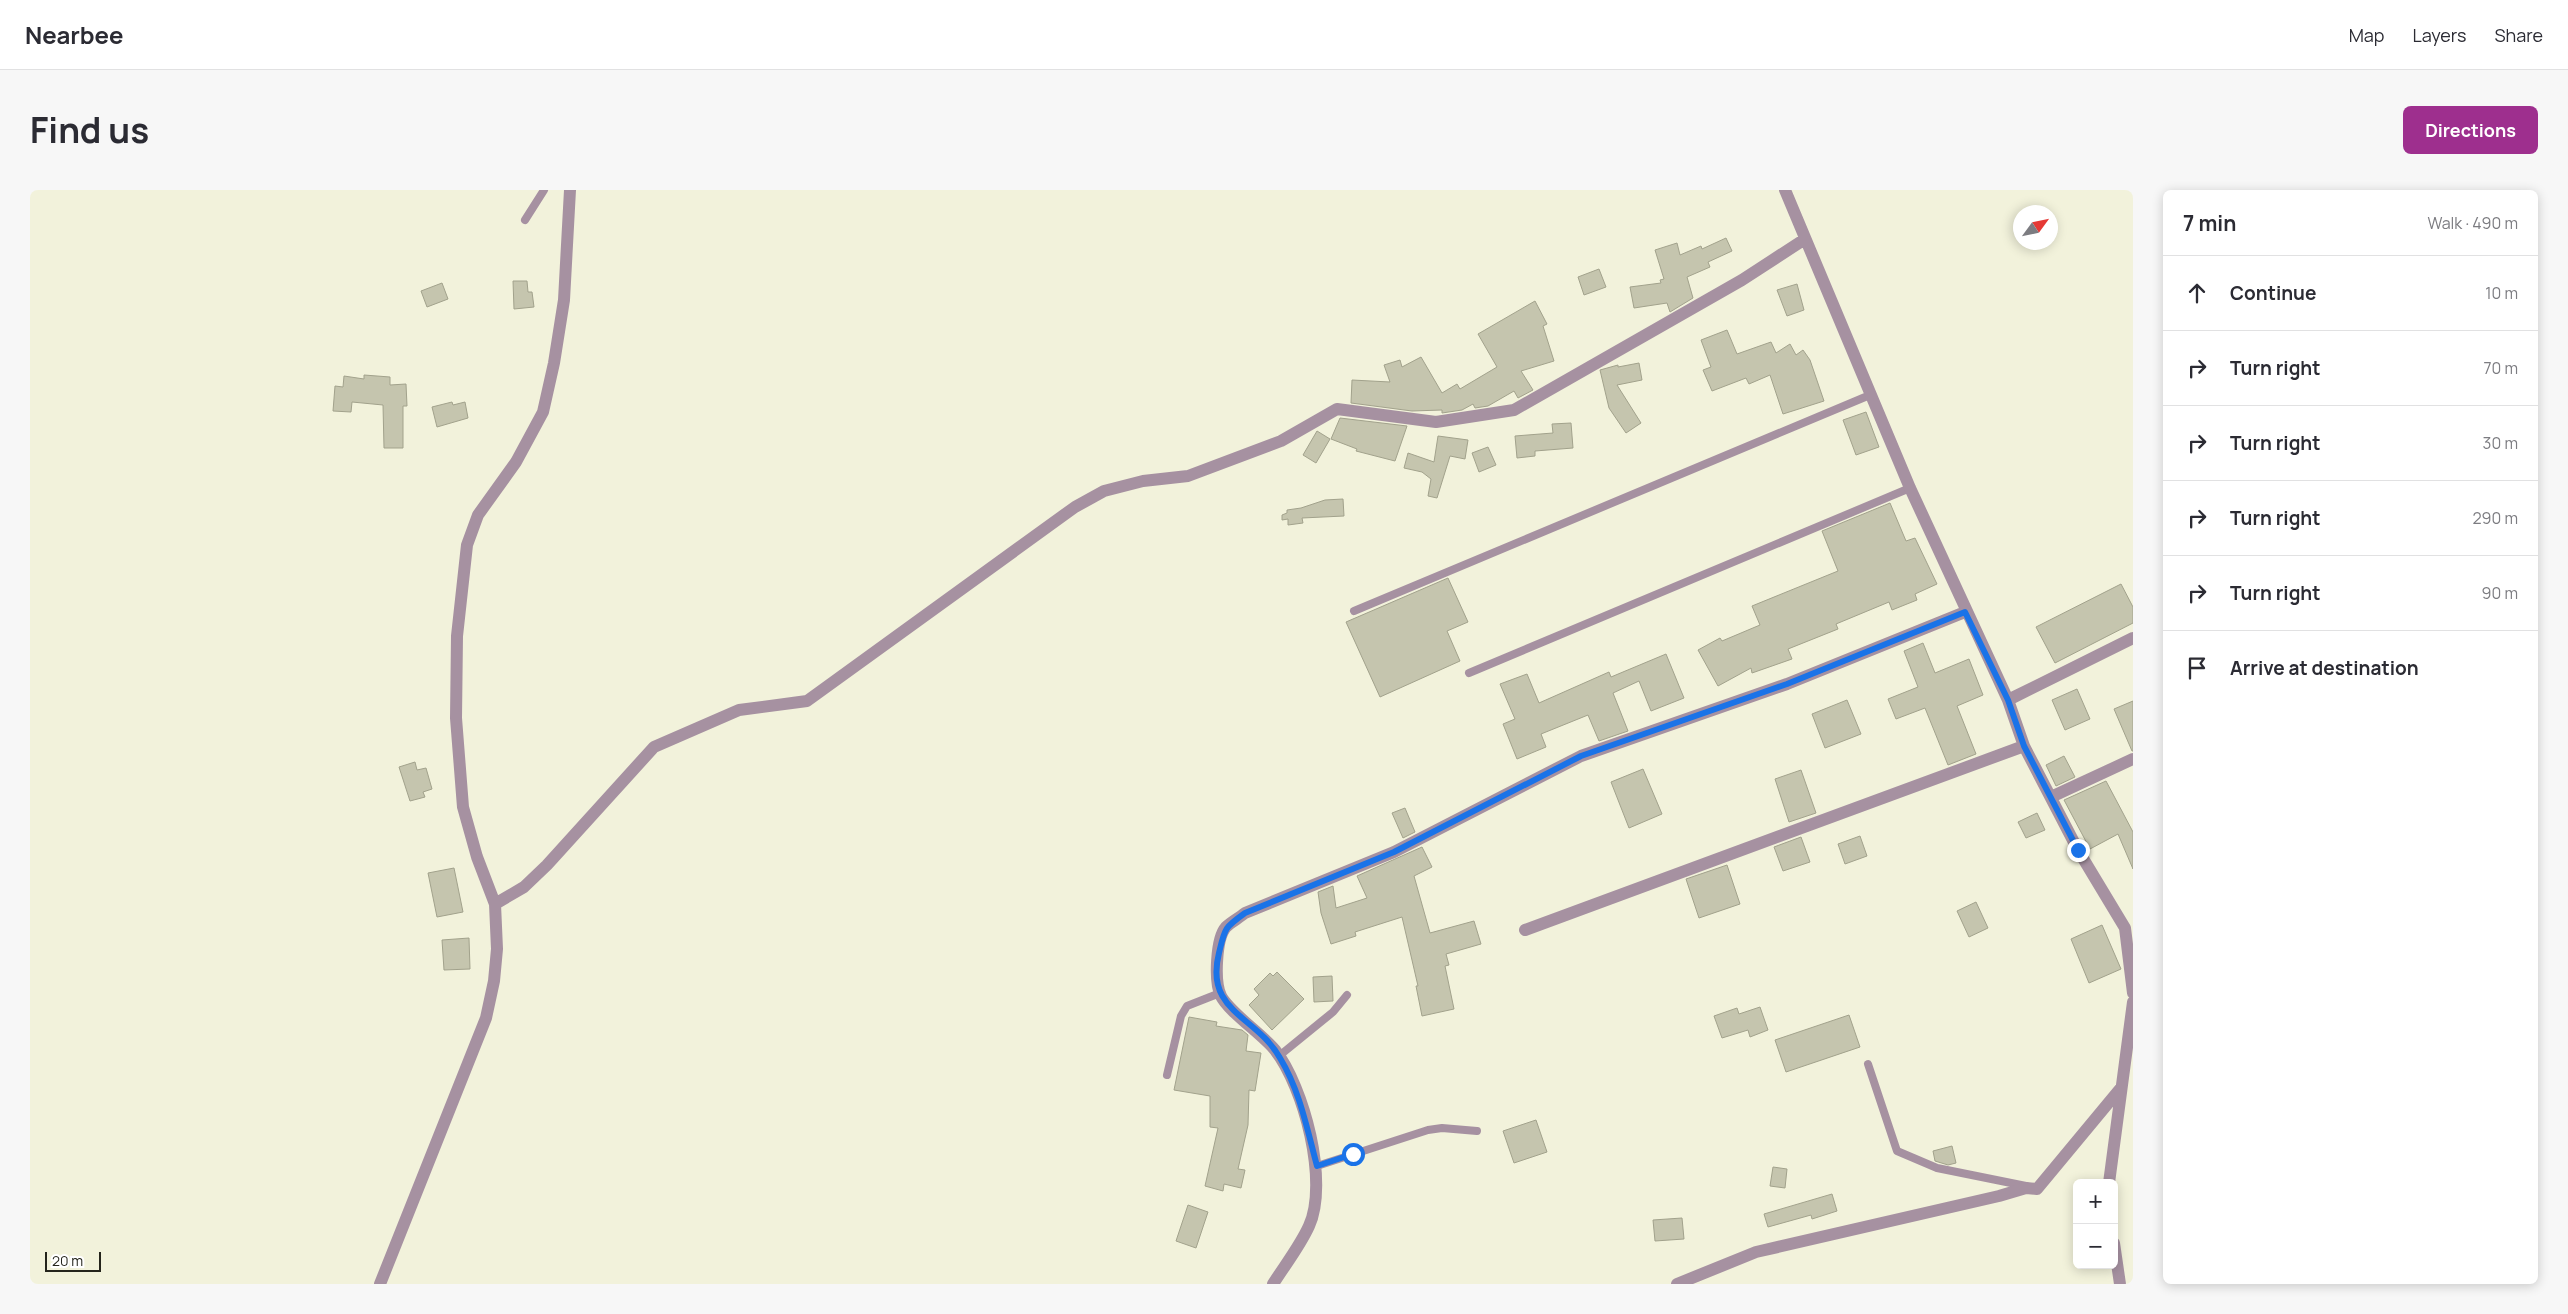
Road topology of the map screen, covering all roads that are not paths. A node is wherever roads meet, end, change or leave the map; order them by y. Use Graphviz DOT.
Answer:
graph roads {
  1 [pos="544,190"];
  2 [pos="570,190"];
  3 [pos="1785,190"];
  4 [pos="525,220"];
  5 [pos="1805,239"];
  6 [pos="1870,395"];
  7 [pos="1910,488"];
  8 [pos="1354,612"];
  9 [pos="1965,612"];
  10 [pos="2133,638"];
  11 [pos="1469,673"];
  12 [pos="2008,700"];
  13 [pos="2024,746"];
  14 [pos="2133,759"];
  15 [pos="2051,797"];
  16 [pos="496,904"];
  17 [pos="1525,930"];
  18 [pos="1220,993"];
  19 [pos="2133,993"];
  20 [pos="1347,995"];
  21 [pos="2133,1002"];
  22 [pos="1280,1056"];
  23 [pos="1868,1064"];
  24 [pos="1167,1075"];
  25 [pos="2120,1089"];
  26 [pos="1477,1131"];
  27 [pos="1317,1166"];
  28 [pos="2109,1179"];
  29 [pos="2036,1188"];
  30 [pos="2118,1269"];
  31 [pos="380,1284"];
  32 [pos="1273,1284"];
  33 [pos="1677,1284"];
  34 [pos="2120,1284"];
  1 -- 4 [label="lane"];
  2 -- 16 [label="street"];
  3 -- 5 [label="street"];
  5 -- 6 [label="street"];
  5 -- 16 [label="street"];
  6 -- 7 [label="street"];
  6 -- 8 [label="lane"];
  7 -- 9 [label="street"];
  7 -- 11 [label="lane"];
  9 -- 12 [label="street"];
  9 -- 18 [label="street"];
  10 -- 12 [label="street"];
  12 -- 13 [label="street"];
  13 -- 15 [label="street"];
  13 -- 17 [label="street"];
  14 -- 15 [label="street"];
  15 -- 19 [label="street"];
  16 -- 31 [label="street"];
  18 -- 22 [label="street"];
  18 -- 24 [label="lane"];
  20 -- 22 [label="lane"];
  21 -- 25 [label="street"];
  22 -- 27 [label="street"];
  23 -- 29 [label="lane"];
  25 -- 28 [label="street"];
  25 -- 29 [label="street"];
  26 -- 27 [label="lane"];
  27 -- 32 [label="street"];
  29 -- 33 [label="street"];
  30 -- 34 [label="street"];
}
